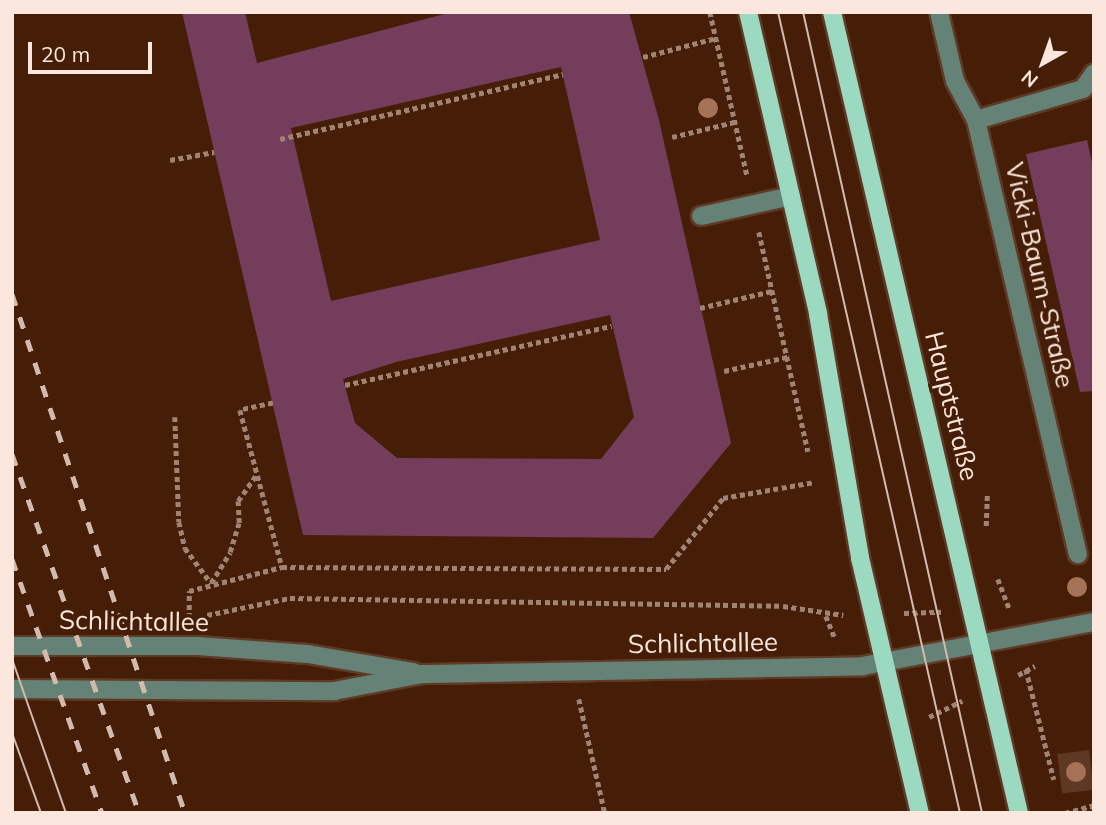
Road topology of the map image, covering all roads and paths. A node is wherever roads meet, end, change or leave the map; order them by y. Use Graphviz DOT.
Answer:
graph roads {
  1 [pos="710,12"];
  2 [pos="748,12"];
  3 [pos="832,12"];
  4 [pos="939,12"];
  5 [pos="716,38"];
  6 [pos="643,57"];
  7 [pos="562,74"];
  8 [pos="1094,74"];
  9 [pos="1089,93"];
  10 [pos="976,120"];
  11 [pos="735,122"];
  12 [pos="672,137"];
  13 [pos="280,139"];
  14 [pos="214,152"];
  15 [pos="170,160"];
  16 [pos="791,196"];
  17 [pos="753,204"];
  18 [pos="701,216"];
  19 [pos="772,292"];
  20 [pos="700,308"];
  21 [pos="612,326"];
  22 [pos="787,357"];
  23 [pos="724,370"];
  24 [pos="345,385"];
  25 [pos="273,403"];
  26 [pos="175,417"];
  27 [pos="809,457"];
  28 [pos="812,470"];
  29 [pos="257,475"];
  30 [pos="815,482"];
  31 [pos="986,494"];
  32 [pos="817,495"];
  33 [pos="986,538"];
  34 [pos="1078,554"];
  35 [pos="282,567"];
  36 [pos="211,583"];
  37 [pos="826,616"];
  38 [pos="189,618"];
  39 [pos="177,620"];
  40 [pos="1094,622"];
  41 [pos="189,626"];
  42 [pos="982,644"];
  43 [pos="12,646"];
  44 [pos="886,664"];
  45 [pos="573,671"];
  46 [pos="422,674"];
  47 [pos="12,689"];
  48 [pos="1094,805"];
  49 [pos="605,813"];
  50 [pos="920,813"];
  51 [pos="1019,813"];
  52 [pos="1065,813"];
  1 -- 5 [label="path"];
  2 -- 16 [label="main road"];
  3 -- 42 [label="main road, Hauptstraße"];
  4 -- 10 [label="street, Vicki-Baum-Straße"];
  5 -- 6 [label="path"];
  5 -- 11 [label="path"];
  7 -- 13 [label="path"];
  8 -- 9 [label="street"];
  9 -- 10 [label="street"];
  10 -- 34 [label="street, Vicki-Baum-Straße"];
  11 -- 12 [label="path"];
  11 -- 17 [label="path"];
  14 -- 15 [label="path"];
  16 -- 17 [label="street"];
  16 -- 44 [label="main road"];
  17 -- 18 [label="street"];
  17 -- 19 [label="path"];
  19 -- 20 [label="path"];
  19 -- 22 [label="path"];
  21 -- 24 [label="path"];
  22 -- 23 [label="path"];
  22 -- 27 [label="path"];
  25 -- 29 [label="path"];
  26 -- 36 [label="path"];
  28 -- 30 [label="path"];
  29 -- 35 [label="path"];
  29 -- 36 [label="path"];
  30 -- 32 [label="path"];
  30 -- 35 [label="path"];
  31 -- 33 [label="path"];
  35 -- 36 [label="path"];
  36 -- 38 [label="path"];
  37 -- 38 [label="path"];
  38 -- 39 [label="path"];
  38 -- 41 [label="path"];
  40 -- 42 [label="street, Schlichtallee"];
  42 -- 44 [label="street, Schlichtallee"];
  42 -- 51 [label="main road, Hauptstraße"];
  43 -- 46 [label="street, Schlichtallee"];
  44 -- 45 [label="street, Schlichtallee"];
  44 -- 50 [label="main road"];
  45 -- 46 [label="street, Schlichtallee"];
  45 -- 49 [label="path"];
  46 -- 47 [label="street, Schlichtallee"];
  48 -- 52 [label="path"];
}
